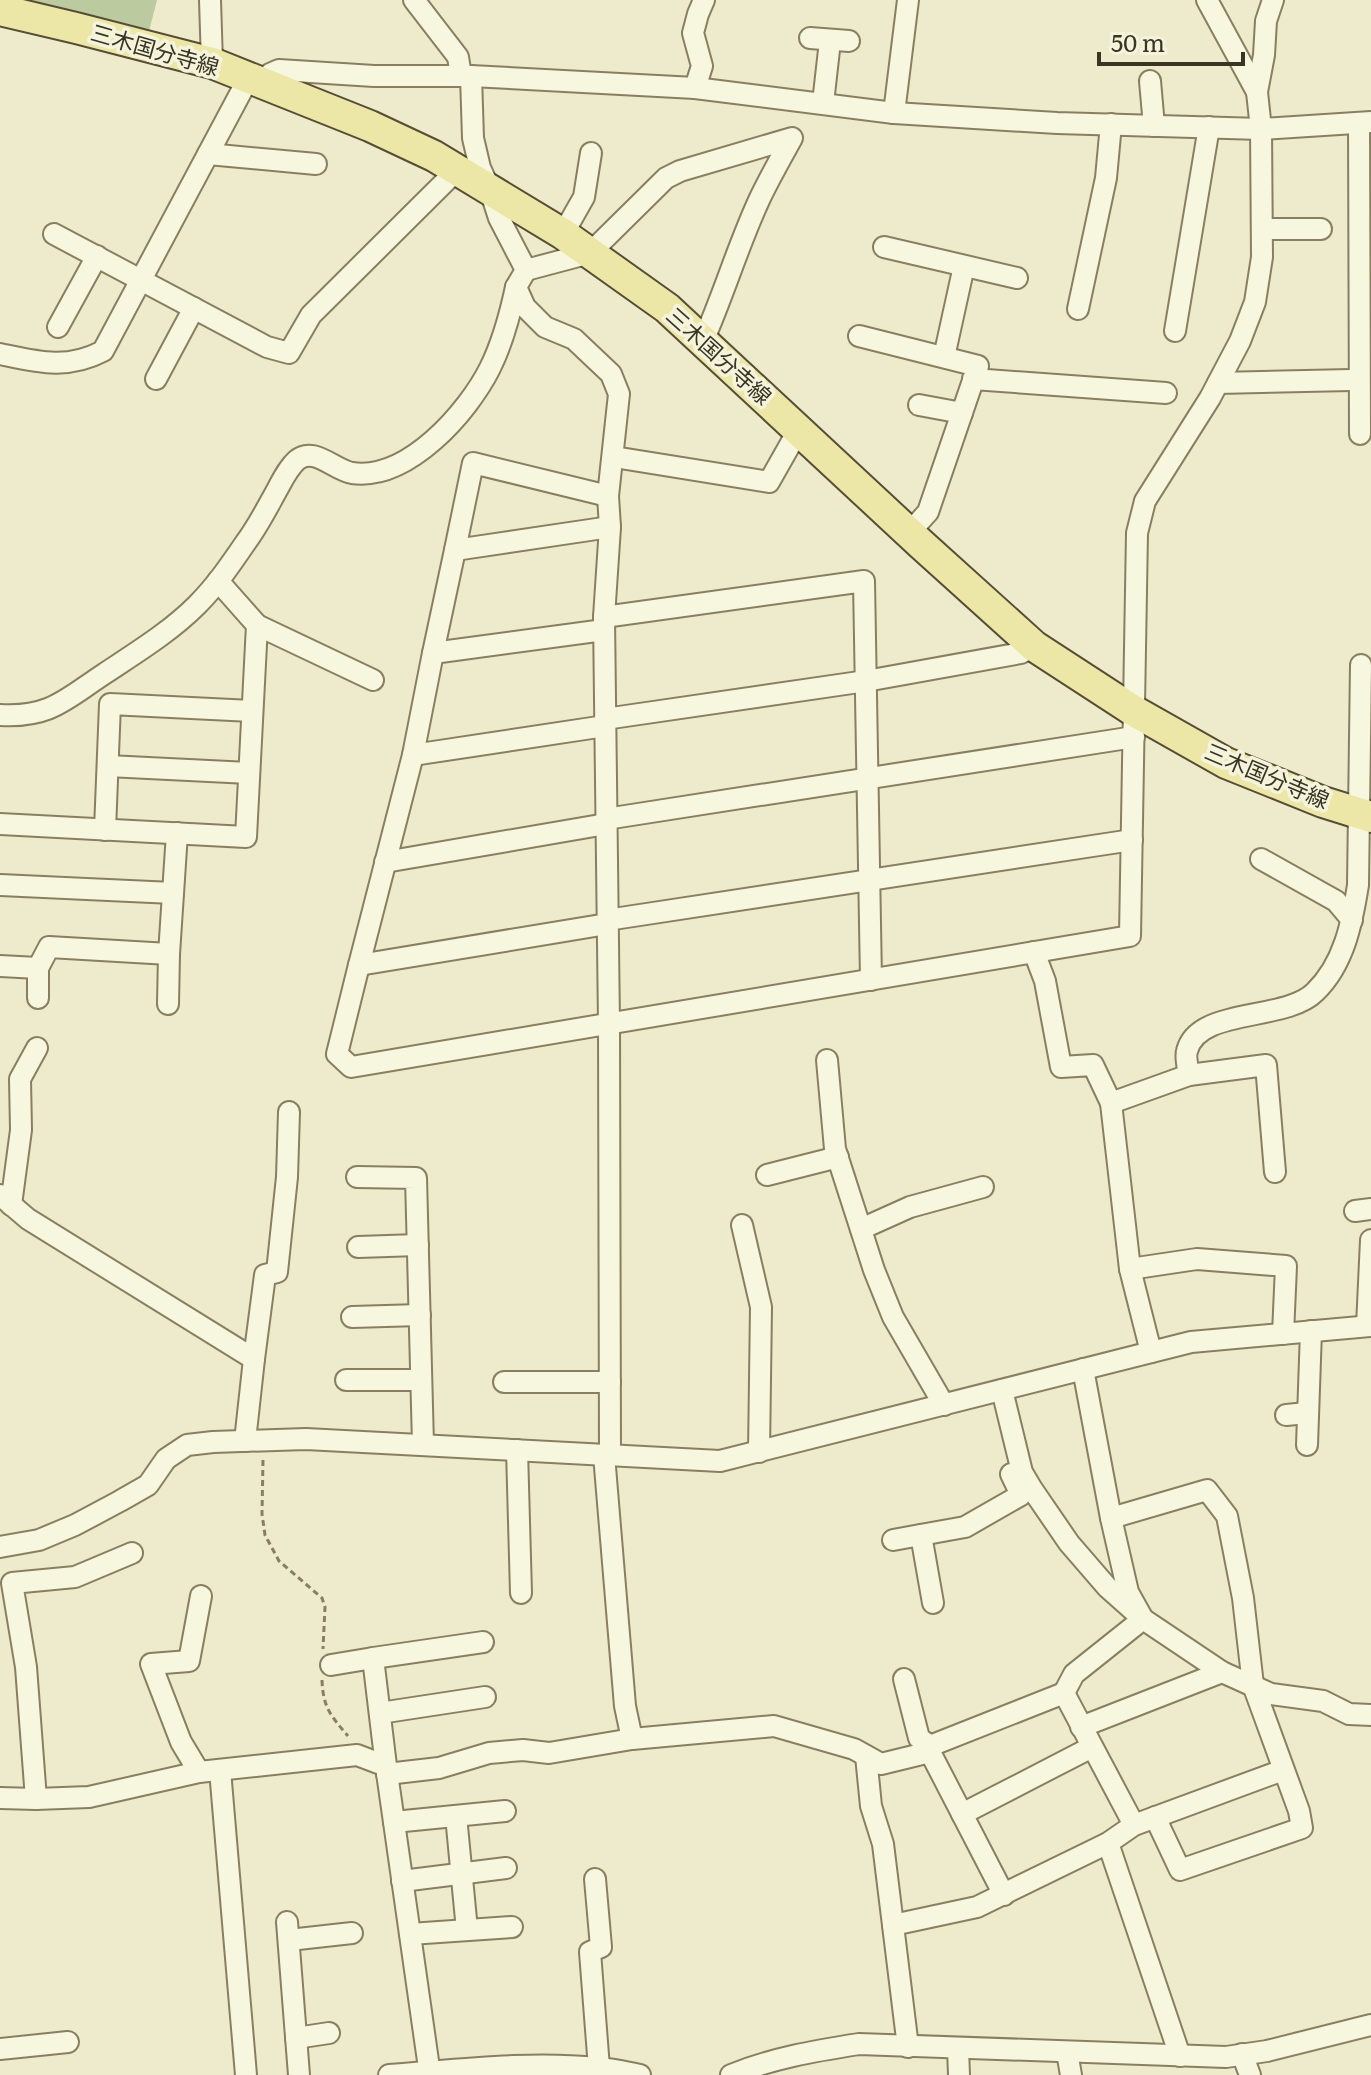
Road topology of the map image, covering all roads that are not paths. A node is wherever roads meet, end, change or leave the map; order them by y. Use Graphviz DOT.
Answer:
graph roads {
  1 [pos="210,0"];
  2 [pos="414,0"];
  3 [pos="704,0"];
  4 [pos="908,0"];
  5 [pos="1207,0"];
  6 [pos="1273,0"];
  7 [pos="0,10"];
  8 [pos="830,40"];
  9 [pos="212,63"];
  10 [pos="466,76"];
  11 [pos="254,81"];
  12 [pos="1150,81"];
  13 [pos="695,88"];
  14 [pos="1257,92"];
  15 [pos="823,103"];
  16 [pos="894,113"];
  17 [pos="1365,122"];
  18 [pos="1111,124"];
  19 [pos="1154,126"];
  20 [pos="1209,127"];
  21 [pos="1261,129"];
  22 [pos="591,153"];
  23 [pos="208,154"];
  24 [pos="316,164"];
  25 [pos="457,170"];
  26 [pos="490,190"];
  27 [pos="1262,229"];
  28 [pos="1321,229"];
  29 [pos="54,234"];
  30 [pos="563,234"];
  31 [pos="884,247"];
  32 [pos="590,253"];
  33 [pos="97,256"];
  34 [pos="964,266"];
  35 [pos="521,278"];
  36 [pos="1017,278"];
  37 [pos="141,280"];
  38 [pos="194,308"];
  39 [pos="1078,309"];
  40 [pos="58,327"];
  41 [pos="1175,331"];
  42 [pos="859,336"];
  43 [pos="703,341"];
  44 [pos="0,354"];
  45 [pos="944,357"];
  46 [pos="156,379"];
  47 [pos="973,379"];
  48 [pos="1351,380"];
  49 [pos="1218,383"];
  50 [pos="1166,393"];
  51 [pos="919,405"];
  52 [pos="962,413"];
  53 [pos="799,429"];
  54 [pos="1360,434"];
  55 [pos="614,457"];
  56 [pos="608,496"];
  57 [pos="610,527"];
  58 [pos="909,533"];
  59 [pos="455,550"];
  60 [pos="218,581"];
  61 [pos="604,624"];
  62 [pos="257,625"];
  63 [pos="1034,646"];
  64 [pos="433,653"];
  65 [pos="1361,665"];
  66 [pos="97,679"];
  67 [pos="373,680"];
  68 [pos="866,681"];
  69 [pos="110,704"];
  70 [pos="252,711"];
  71 [pos="0,715"];
  72 [pos="605,722"];
  73 [pos="1134,724"];
  74 [pos="413,755"];
  75 [pos="108,766"];
  76 [pos="249,773"];
  77 [pos="868,779"];
  78 [pos="1366,815"];
  79 [pos="606,822"];
  80 [pos="0,824"];
  81 [pos="105,830"];
  82 [pos="177,833"];
  83 [pos="1132,840"];
  84 [pos="1261,859"];
  85 [pos="385,862"];
  86 [pos="869,881"];
  87 [pos="0,885"];
  88 [pos="173,893"];
  89 [pos="1352,920"];
  90 [pos="607,922"];
  91 [pos="1034,952"];
  92 [pos="169,954"];
  93 [pos="359,965"];
  94 [pos="0,966"];
  95 [pos="38,968"];
  96 [pos="871,980"];
  97 [pos="38,998"];
  98 [pos="168,1004"];
  99 [pos="609,1024"];
  100 [pos="37,1048"];
  101 [pos="827,1060"];
  102 [pos="1189,1075"];
  103 [pos="1111,1103"];
  104 [pos="289,1112"];
  105 [pos="838,1157"];
  106 [pos="1275,1172"];
  107 [pos="767,1175"];
  108 [pos="357,1177"];
  109 [pos="983,1187"];
  110 [pos="6,1200"];
  111 [pos="742,1225"];
  112 [pos="861,1229"];
  113 [pos="1371,1240"];
  114 [pos="418,1245"];
  115 [pos="358,1247"];
  116 [pos="1130,1269"];
  117 [pos="420,1315"];
  118 [pos="352,1317"];
  119 [pos="1369,1326"];
  120 [pos="1311,1331"];
  121 [pos="1283,1334"];
  122 [pos="1151,1352"];
  123 [pos="254,1359"];
  124 [pos="1083,1369"];
  125 [pos="346,1380"];
  126 [pos="421,1380"];
  127 [pos="504,1382"];
  128 [pos="610,1382"];
  129 [pos="996,1391"];
  130 [pos="944,1405"];
  131 [pos="254,1441"];
  132 [pos="423,1444"];
  133 [pos="1307,1445"];
  134 [pos="517,1450"];
  135 [pos="759,1452"];
  136 [pos="607,1455"];
  137 [pos="1111,1518"];
  138 [pos="921,1535"];
  139 [pos="893,1540"];
  140 [pos="0,1547"];
  141 [pos="132,1553"];
  142 [pos="521,1593"];
  143 [pos="201,1596"];
  144 [pos="933,1603"];
  145 [pos="1143,1619"];
  146 [pos="483,1642"];
  147 [pos="373,1658"];
  148 [pos="326,1662"];
  149 [pos="1222,1672"];
  150 [pos="904,1679"];
  151 [pos="1253,1685"];
  152 [pos="1064,1693"];
  153 [pos="485,1697"];
  154 [pos="380,1713"];
  155 [pos="1371,1715"];
  156 [pos="1081,1727"];
  157 [pos="632,1739"];
  158 [pos="1092,1747"];
  159 [pos="930,1749"];
  160 [pos="866,1756"];
  161 [pos="387,1770"];
  162 [pos="1283,1770"];
  163 [pos="209,1771"];
  164 [pos="0,1798"];
  165 [pos="36,1799"];
  166 [pos="505,1811"];
  167 [pos="962,1814"];
  168 [pos="456,1816"];
  169 [pos="1155,1817"];
  170 [pos="394,1822"];
  171 [pos="1134,1825"];
  172 [pos="1108,1843"];
  173 [pos="506,1868"];
  174 [pos="462,1874"];
  175 [pos="595,1879"];
  176 [pos="402,1881"];
  177 [pos="1004,1895"];
  178 [pos="893,1925"];
  179 [pos="512,1927"];
  180 [pos="467,1930"];
  181 [pos="352,1933"];
  182 [pos="410,1934"];
  183 [pos="1371,2025"];
  184 [pos="329,2033"];
  185 [pos="296,2038"];
  186 [pos="68,2042"];
  187 [pos="908,2047"];
  188 [pos="0,2049"];
  189 [pos="958,2049"];
  190 [pos="1067,2052"];
  191 [pos="1242,2054"];
  192 [pos="1180,2056"];
  193 [pos="599,2068"];
  194 [pos="508,2071"];
  195 [pos="429,2073"];
  196 [pos="246,2075"];
  197 [pos="299,2075"];
  198 [pos="389,2075"];
  199 [pos="640,2075"];
  200 [pos="731,2075"];
  201 [pos="959,2075"];
  202 [pos="1071,2075"];
  203 [pos="1250,2075"];
  1 -- 9 [label="street"];
  2 -- 10 [label="street"];
  3 -- 13 [label="street"];
  4 -- 16 [label="street"];
  5 -- 14 [label="street"];
  6 -- 14 [label="street"];
  7 -- 9 [label="main road, 三木国分寺線"];
  8 -- 15 [label="street"];
  9 -- 11 [label="main road, 三木国分寺線"];
  10 -- 11 [label="street"];
  10 -- 13 [label="street"];
  10 -- 26 [label="street"];
  11 -- 23 [label="street"];
  11 -- 25 [label="main road, 三木国分寺線"];
  12 -- 19 [label="street"];
  13 -- 15 [label="street"];
  14 -- 21 [label="street"];
  15 -- 16 [label="street"];
  16 -- 18 [label="street"];
  17 -- 21 [label="street"];
  17 -- 54 [label="street"];
  18 -- 19 [label="street"];
  18 -- 39 [label="street"];
  19 -- 20 [label="street"];
  20 -- 21 [label="street"];
  20 -- 41 [label="street"];
  21 -- 27 [label="street"];
  22 -- 30 [label="street"];
  23 -- 24 [label="street"];
  23 -- 37 [label="street"];
  25 -- 26 [label="main road, 三木国分寺線"];
  25 -- 38 [label="street"];
  26 -- 30 [label="main road, 三木国分寺線"];
  26 -- 35 [label="street"];
  27 -- 28 [label="street"];
  27 -- 49 [label="street"];
  29 -- 33 [label="street"];
  30 -- 32 [label="main road, 三木国分寺線"];
  31 -- 34 [label="street"];
  32 -- 35 [label="street"];
  32 -- 43 [label="main road, 三木国分寺線"];
  32 -- 43 [label="street"];
  33 -- 37 [label="street"];
  33 -- 40 [label="street"];
  34 -- 36 [label="street"];
  34 -- 45 [label="street"];
  35 -- 55 [label="street"];
  35 -- 60 [label="street"];
  37 -- 38 [label="street"];
  37 -- 44 [label="street"];
  38 -- 46 [label="street"];
  42 -- 45 [label="street"];
  43 -- 53 [label="main road, 三木国分寺線"];
  45 -- 47 [label="street"];
  47 -- 50 [label="street"];
  47 -- 52 [label="street"];
  48 -- 49 [label="street"];
  49 -- 73 [label="street"];
  51 -- 52 [label="street"];
  52 -- 58 [label="street"];
  53 -- 55 [label="street"];
  53 -- 58 [label="main road, 三木国分寺線"];
  55 -- 56 [label="street"];
  56 -- 57 [label="street"];
  56 -- 59 [label="street"];
  57 -- 59 [label="street"];
  57 -- 61 [label="street"];
  58 -- 63 [label="main road, 三木国分寺線"];
  59 -- 64 [label="street"];
  60 -- 62 [label="street"];
  60 -- 66 [label="street"];
  61 -- 64 [label="street"];
  61 -- 68 [label="street"];
  61 -- 72 [label="street"];
  62 -- 67 [label="street"];
  62 -- 70 [label="street"];
  63 -- 68 [label="street"];
  63 -- 73 [label="main road, 三木国分寺線"];
  64 -- 74 [label="street"];
  65 -- 78 [label="street"];
  66 -- 69 [label="street"];
  66 -- 71 [label="street"];
  68 -- 72 [label="street"];
  68 -- 77 [label="street"];
  69 -- 70 [label="street"];
  69 -- 75 [label="street"];
  70 -- 76 [label="street"];
  72 -- 74 [label="street"];
  72 -- 79 [label="street"];
  73 -- 77 [label="street"];
  73 -- 78 [label="main road, 三木国分寺線"];
  73 -- 83 [label="street"];
  74 -- 85 [label="street"];
  75 -- 76 [label="street"];
  75 -- 81 [label="street"];
  76 -- 82 [label="street"];
  77 -- 79 [label="street"];
  77 -- 86 [label="street"];
  78 -- 89 [label="street"];
  79 -- 85 [label="street"];
  79 -- 90 [label="street"];
  80 -- 81 [label="street"];
  81 -- 82 [label="street"];
  82 -- 88 [label="street"];
  83 -- 86 [label="street"];
  83 -- 91 [label="street"];
  84 -- 89 [label="street"];
  85 -- 93 [label="street"];
  86 -- 90 [label="street"];
  86 -- 96 [label="street"];
  87 -- 88 [label="street"];
  88 -- 92 [label="street"];
  89 -- 102 [label="street"];
  90 -- 93 [label="street"];
  90 -- 99 [label="street"];
  91 -- 96 [label="street"];
  91 -- 103 [label="street"];
  92 -- 95 [label="street"];
  92 -- 98 [label="street"];
  93 -- 99 [label="street"];
  94 -- 95 [label="street"];
  95 -- 97 [label="street"];
  96 -- 99 [label="street"];
  99 -- 128 [label="street"];
  100 -- 110 [label="street"];
  101 -- 105 [label="street"];
  102 -- 103 [label="street"];
  102 -- 106 [label="street"];
  103 -- 116 [label="street"];
  104 -- 123 [label="street"];
  105 -- 107 [label="street"];
  105 -- 112 [label="street"];
  108 -- 114 [label="street"];
  109 -- 112 [label="street"];
  110 -- 123 [label="street"];
  111 -- 135 [label="street"];
  112 -- 130 [label="street"];
  113 -- 119 [label="street"];
  114 -- 115 [label="street"];
  114 -- 117 [label="street"];
  116 -- 121 [label="street"];
  116 -- 122 [label="street"];
  117 -- 118 [label="street"];
  117 -- 126 [label="street"];
  119 -- 120 [label="street"];
  120 -- 121 [label="street"];
  120 -- 133 [label="street"];
  121 -- 122 [label="street"];
  122 -- 124 [label="street"];
  123 -- 131 [label="street"];
  124 -- 129 [label="street"];
  124 -- 137 [label="street"];
  125 -- 126 [label="street"];
  126 -- 132 [label="street"];
  127 -- 128 [label="street"];
  128 -- 136 [label="street"];
  129 -- 130 [label="street"];
  129 -- 138 [label="street"];
  129 -- 145 [label="street"];
  130 -- 135 [label="street"];
  131 -- 132 [label="street"];
  131 -- 140 [label="street"];
  132 -- 134 [label="street"];
  134 -- 136 [label="street"];
  134 -- 142 [label="street"];
  135 -- 136 [label="street"];
  136 -- 157 [label="street"];
  137 -- 145 [label="street"];
  137 -- 151 [label="street"];
  138 -- 139 [label="street"];
  138 -- 144 [label="street"];
  141 -- 165 [label="street"];
  143 -- 163 [label="street"];
  145 -- 149 [label="street"];
  145 -- 152 [label="street"];
  146 -- 147 [label="street"];
  147 -- 148 [label="street"];
  147 -- 154 [label="street"];
  149 -- 151 [label="street"];
  149 -- 156 [label="street"];
  150 -- 159 [label="street"];
  151 -- 155 [label="street"];
  151 -- 162 [label="street"];
  152 -- 156 [label="street"];
  152 -- 159 [label="street"];
  153 -- 154 [label="street"];
  154 -- 161 [label="street"];
  156 -- 158 [label="street"];
  157 -- 160 [label="street"];
  157 -- 161 [label="street"];
  158 -- 167 [label="street"];
  158 -- 171 [label="street"];
  159 -- 160 [label="street"];
  159 -- 167 [label="street"];
  160 -- 178 [label="street"];
  161 -- 163 [label="street"];
  161 -- 170 [label="street"];
  162 -- 169 [label="street"];
  162 -- 169 [label="street"];
  163 -- 165 [label="street"];
  163 -- 196 [label="street"];
  164 -- 165 [label="street"];
  166 -- 168 [label="street"];
  167 -- 177 [label="street"];
  168 -- 170 [label="street"];
  168 -- 174 [label="street"];
  169 -- 171 [label="street"];
  170 -- 176 [label="street"];
  171 -- 172 [label="street"];
  172 -- 177 [label="street"];
  172 -- 192 [label="street"];
  173 -- 174 [label="street"];
  174 -- 176 [label="street"];
  174 -- 180 [label="street"];
  175 -- 193 [label="street"];
  176 -- 182 [label="street"];
  177 -- 178 [label="street"];
  178 -- 187 [label="street"];
  179 -- 180 [label="street"];
  180 -- 182 [label="street"];
  181 -- 185 [label="street"];
  182 -- 195 [label="street"];
  183 -- 191 [label="street"];
  184 -- 185 [label="street"];
  185 -- 197 [label="street"];
  186 -- 188 [label="street"];
  187 -- 189 [label="street"];
  187 -- 200 [label="street"];
  189 -- 190 [label="street"];
  189 -- 201 [label="street"];
  190 -- 192 [label="street"];
  190 -- 202 [label="street"];
  191 -- 192 [label="street"];
  191 -- 203 [label="street"];
  193 -- 194 [label="street"];
  193 -- 199 [label="street"];
  194 -- 195 [label="street"];
  195 -- 198 [label="street"];
}
